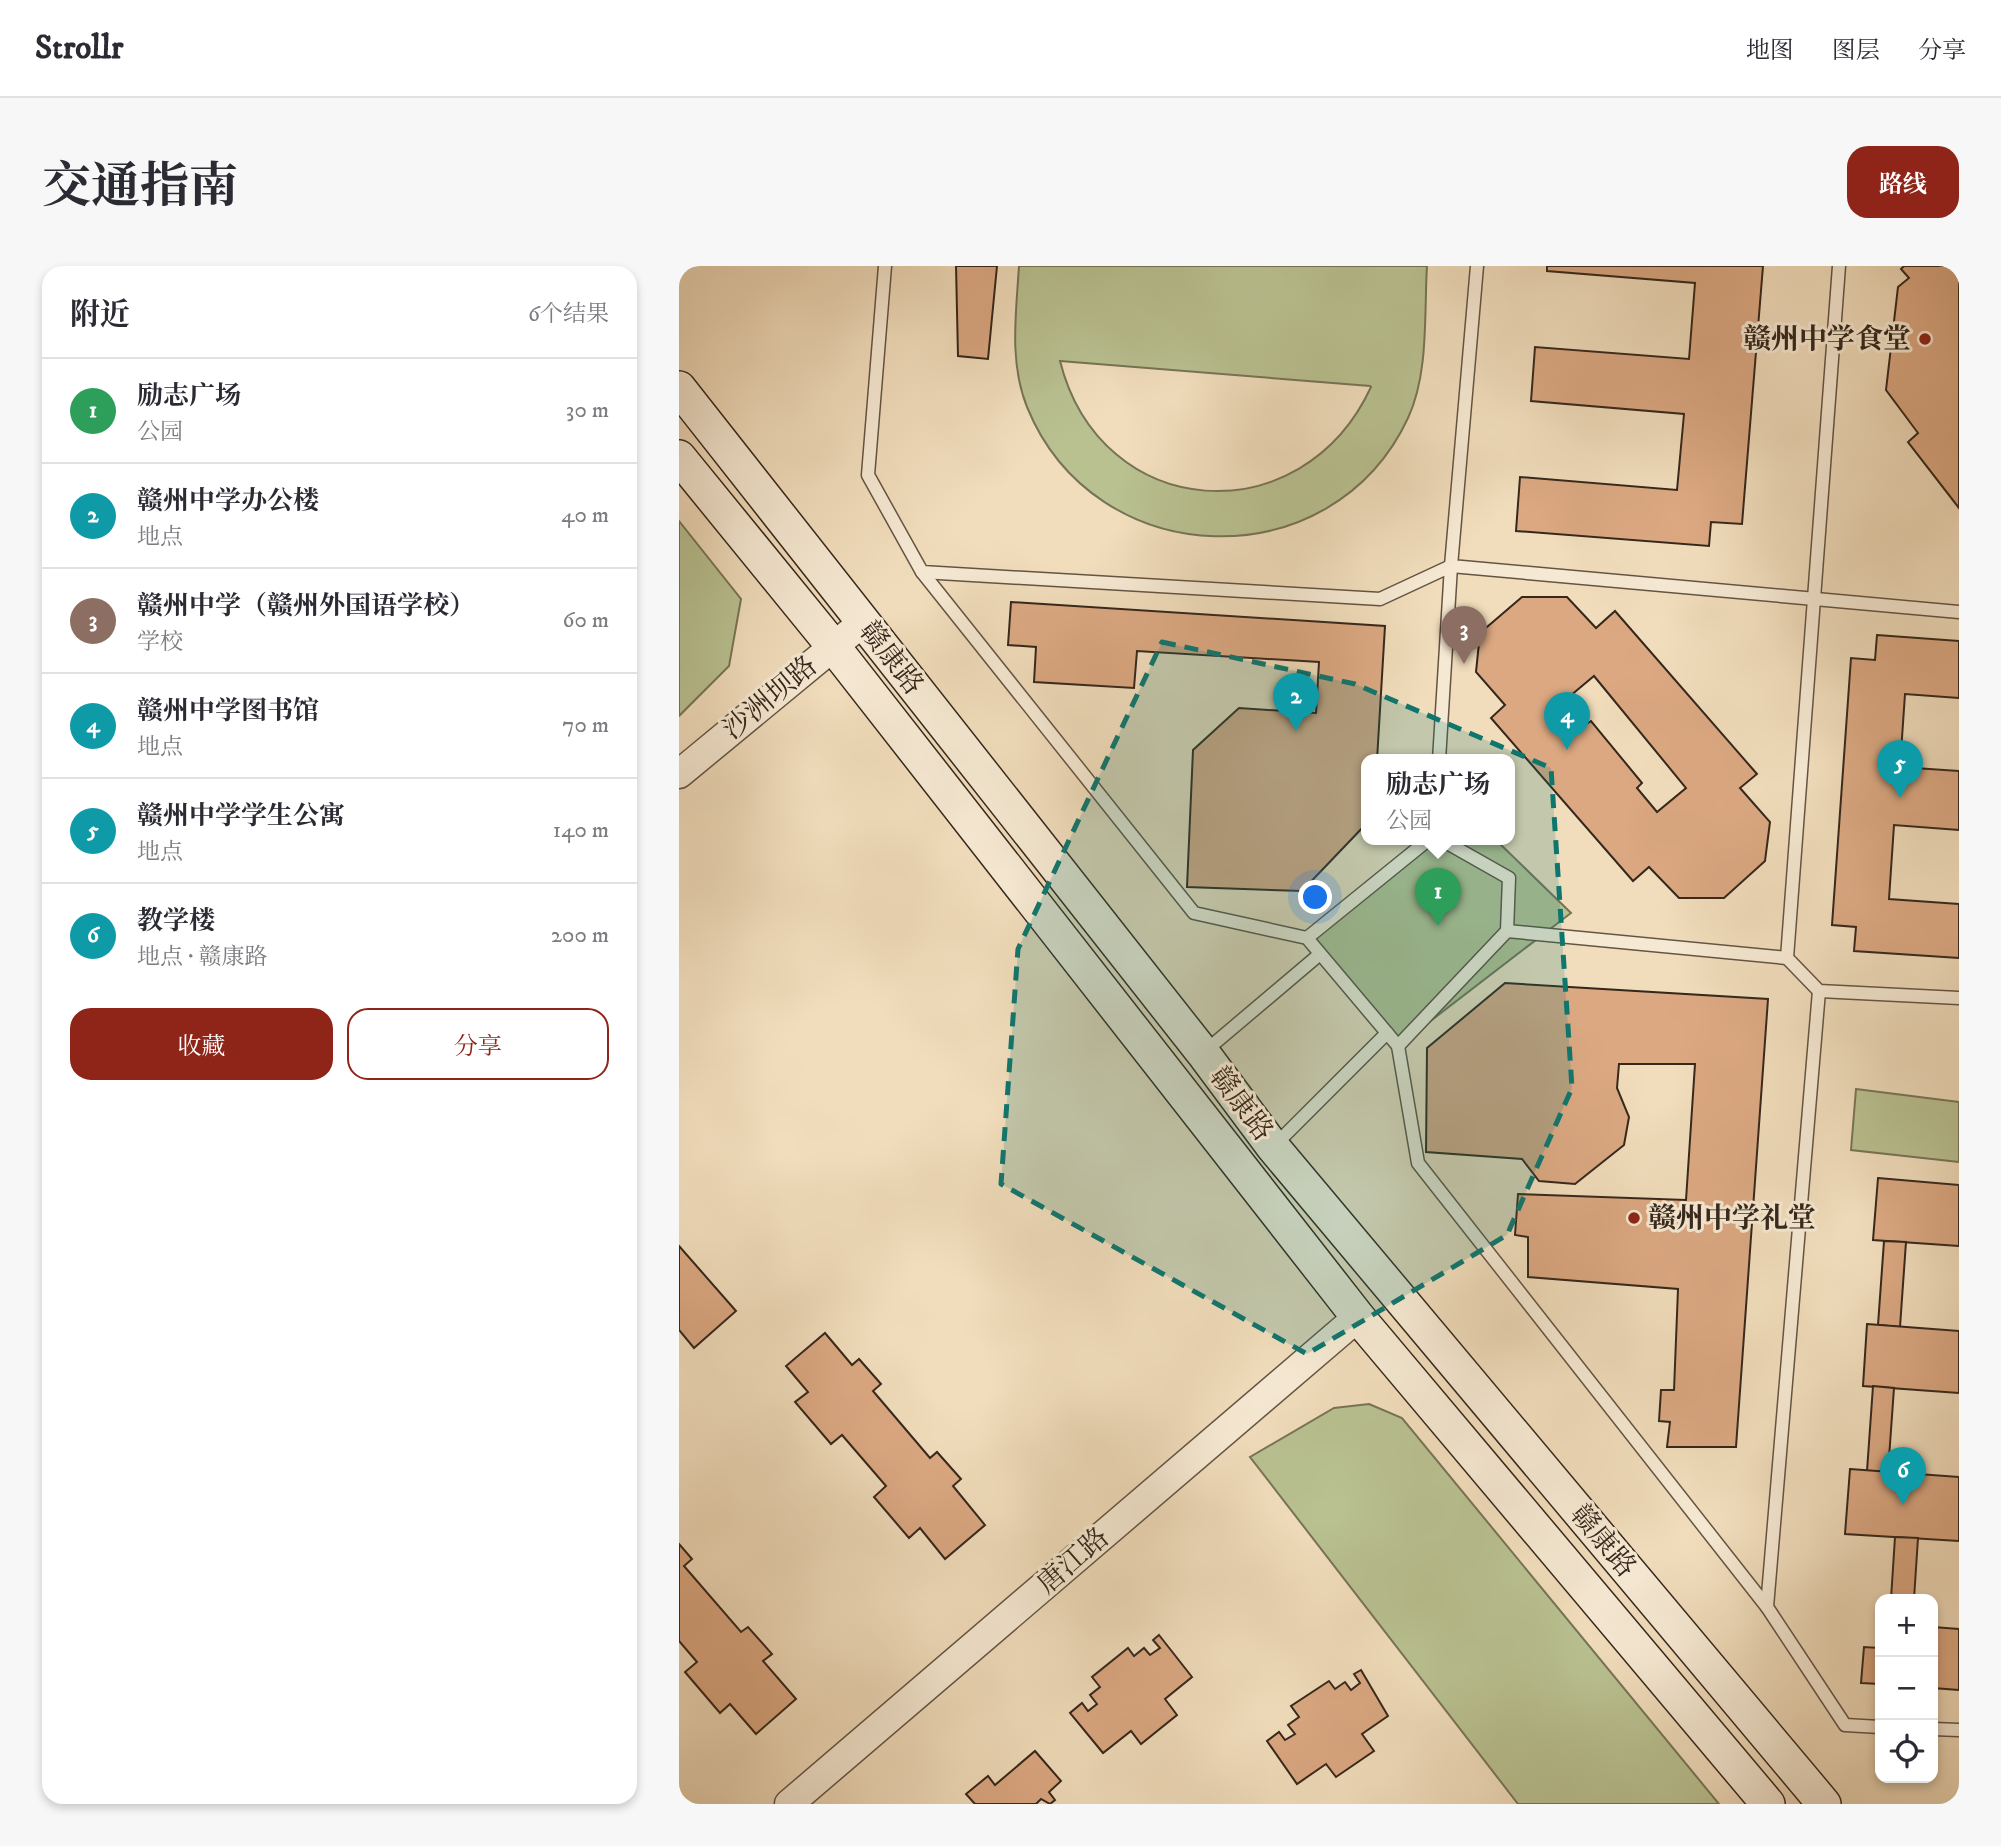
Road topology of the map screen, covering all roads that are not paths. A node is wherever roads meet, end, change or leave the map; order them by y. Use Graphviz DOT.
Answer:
graph roads {
  1 [pos="885,266"];
  2 [pos="1477,266"];
  3 [pos="1839,266"];
  4 [pos="679,388"];
  5 [pos="679,457"];
  6 [pos="1451,566"];
  7 [pos="922,572"];
  8 [pos="1816,600"];
  9 [pos="1959,612"];
  10 [pos="862,623"];
  11 [pos="833,646"];
  12 [pos="1439,754"];
  13 [pos="679,774"];
  14 [pos="1423,845"];
  15 [pos="1451,845"];
  16 [pos="1507,931"];
  17 [pos="1307,938"];
  18 [pos="1320,954"];
  19 [pos="1787,958"];
  20 [pos="1819,991"];
  21 [pos="1959,998"];
  22 [pos="1387,1033"];
  23 [pos="1398,1046"];
  24 [pos="1203,1053"];
  25 [pos="1273,1147"];
  26 [pos="1358,1317"];
  27 [pos="1767,1607"];
  28 [pos="1875,1727"];
  29 [pos="1938,1729"];
  30 [pos="1959,1730"];
  31 [pos="789,1804"];
  32 [pos="1768,1804"];
  33 [pos="1824,1804"];
  1 -- 7 [label="lane"];
  2 -- 6 [label="lane"];
  3 -- 8 [label="lane"];
  4 -- 10 [label="main road, 赣康路"];
  5 -- 11 [label="main road, 赣康路"];
  6 -- 7 [label="lane"];
  6 -- 8 [label="lane"];
  6 -- 12 [label="lane"];
  7 -- 17 [label="lane"];
  8 -- 9 [label="lane"];
  8 -- 19 [label="lane"];
  10 -- 11 [label="street, 沙洲坝路"];
  10 -- 24 [label="main road, 赣康路"];
  11 -- 13 [label="street, 沙洲坝路"];
  11 -- 26 [label="main road, 赣康路"];
  14 -- 17 [label="lane"];
  15 -- 16 [label="lane"];
  16 -- 19 [label="lane"];
  16 -- 23 [label="lane"];
  17 -- 18 [label="lane"];
  18 -- 22 [label="lane"];
  18 -- 24 [label="lane"];
  19 -- 20 [label="lane"];
  20 -- 21 [label="lane"];
  20 -- 27 [label="lane"];
  22 -- 23 [label="lane"];
  22 -- 25 [label="lane"];
  23 -- 27 [label="lane"];
  24 -- 25 [label="main road, 赣康路"];
  25 -- 33 [label="main road, 赣康路"];
  26 -- 31 [label="street, 唐江路"];
  26 -- 32 [label="main road, 赣康路"];
  27 -- 28 [label="lane"];
  29 -- 30 [label="lane"];
}
